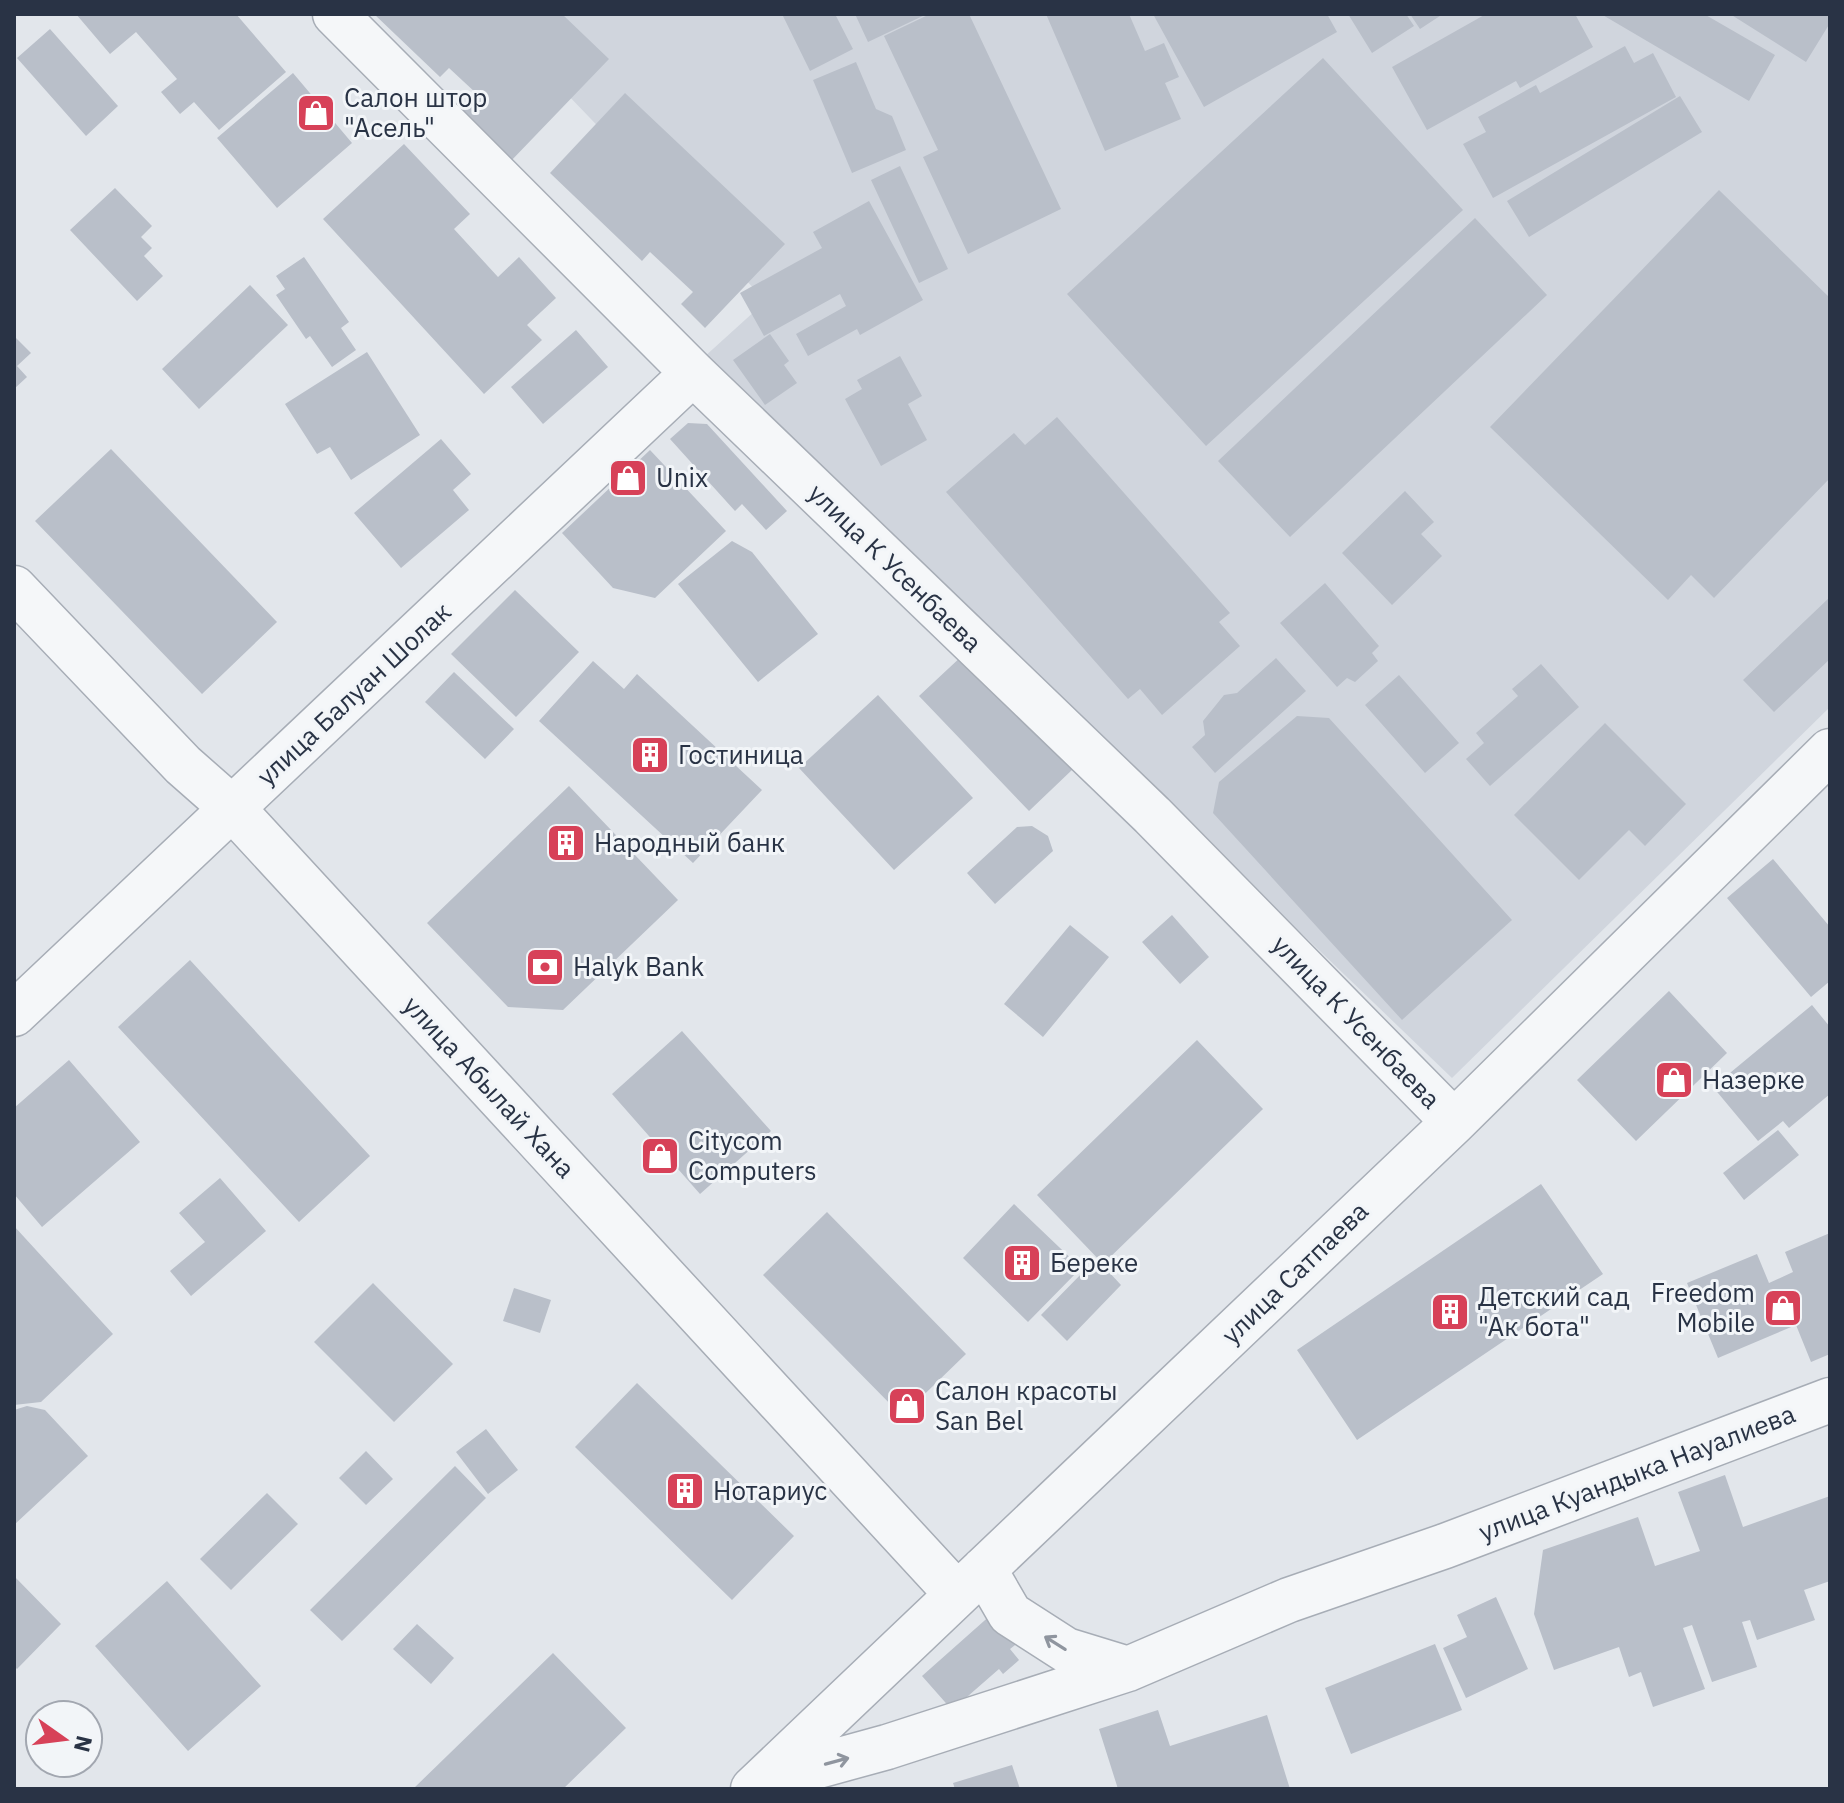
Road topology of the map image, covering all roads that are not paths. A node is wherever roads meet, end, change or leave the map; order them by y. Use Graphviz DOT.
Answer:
graph roads {
  1 [pos="335,14"];
  2 [pos="693,373"];
  3 [pos="14,588"];
  4 [pos="1830,751"];
  5 [pos="233,809"];
  6 [pos="14,1014"];
  7 [pos="1454,1122"];
  8 [pos="1830,1400"];
  9 [pos="970,1581"];
  10 [pos="1128,1669"];
  11 [pos="758,1786"];
  1 -- 2 [label="street, улица К Усенбаева"];
  2 -- 5 [label="street, улица Балуан Шолак"];
  2 -- 7 [label="street, улица К Усенбаева"];
  3 -- 5 [label="street, улица Абылай Хана"];
  4 -- 7 [label="street, улица Сатпаева"];
  5 -- 6 [label="street, улица Балуан Шолак"];
  5 -- 9 [label="street, улица Абылай Хана"];
  7 -- 9 [label="street, улица Сатпаева"];
  8 -- 10 [label="street, улица Куандыка Науалиева"];
  10 -- 9 [label="street, улица Абылай Хана, one-way"];
  9 -- 11 [label="street, улица Сатпаева"];
  11 -- 10 [label="street, улица Куандыка Науалиева, one-way"];
}
